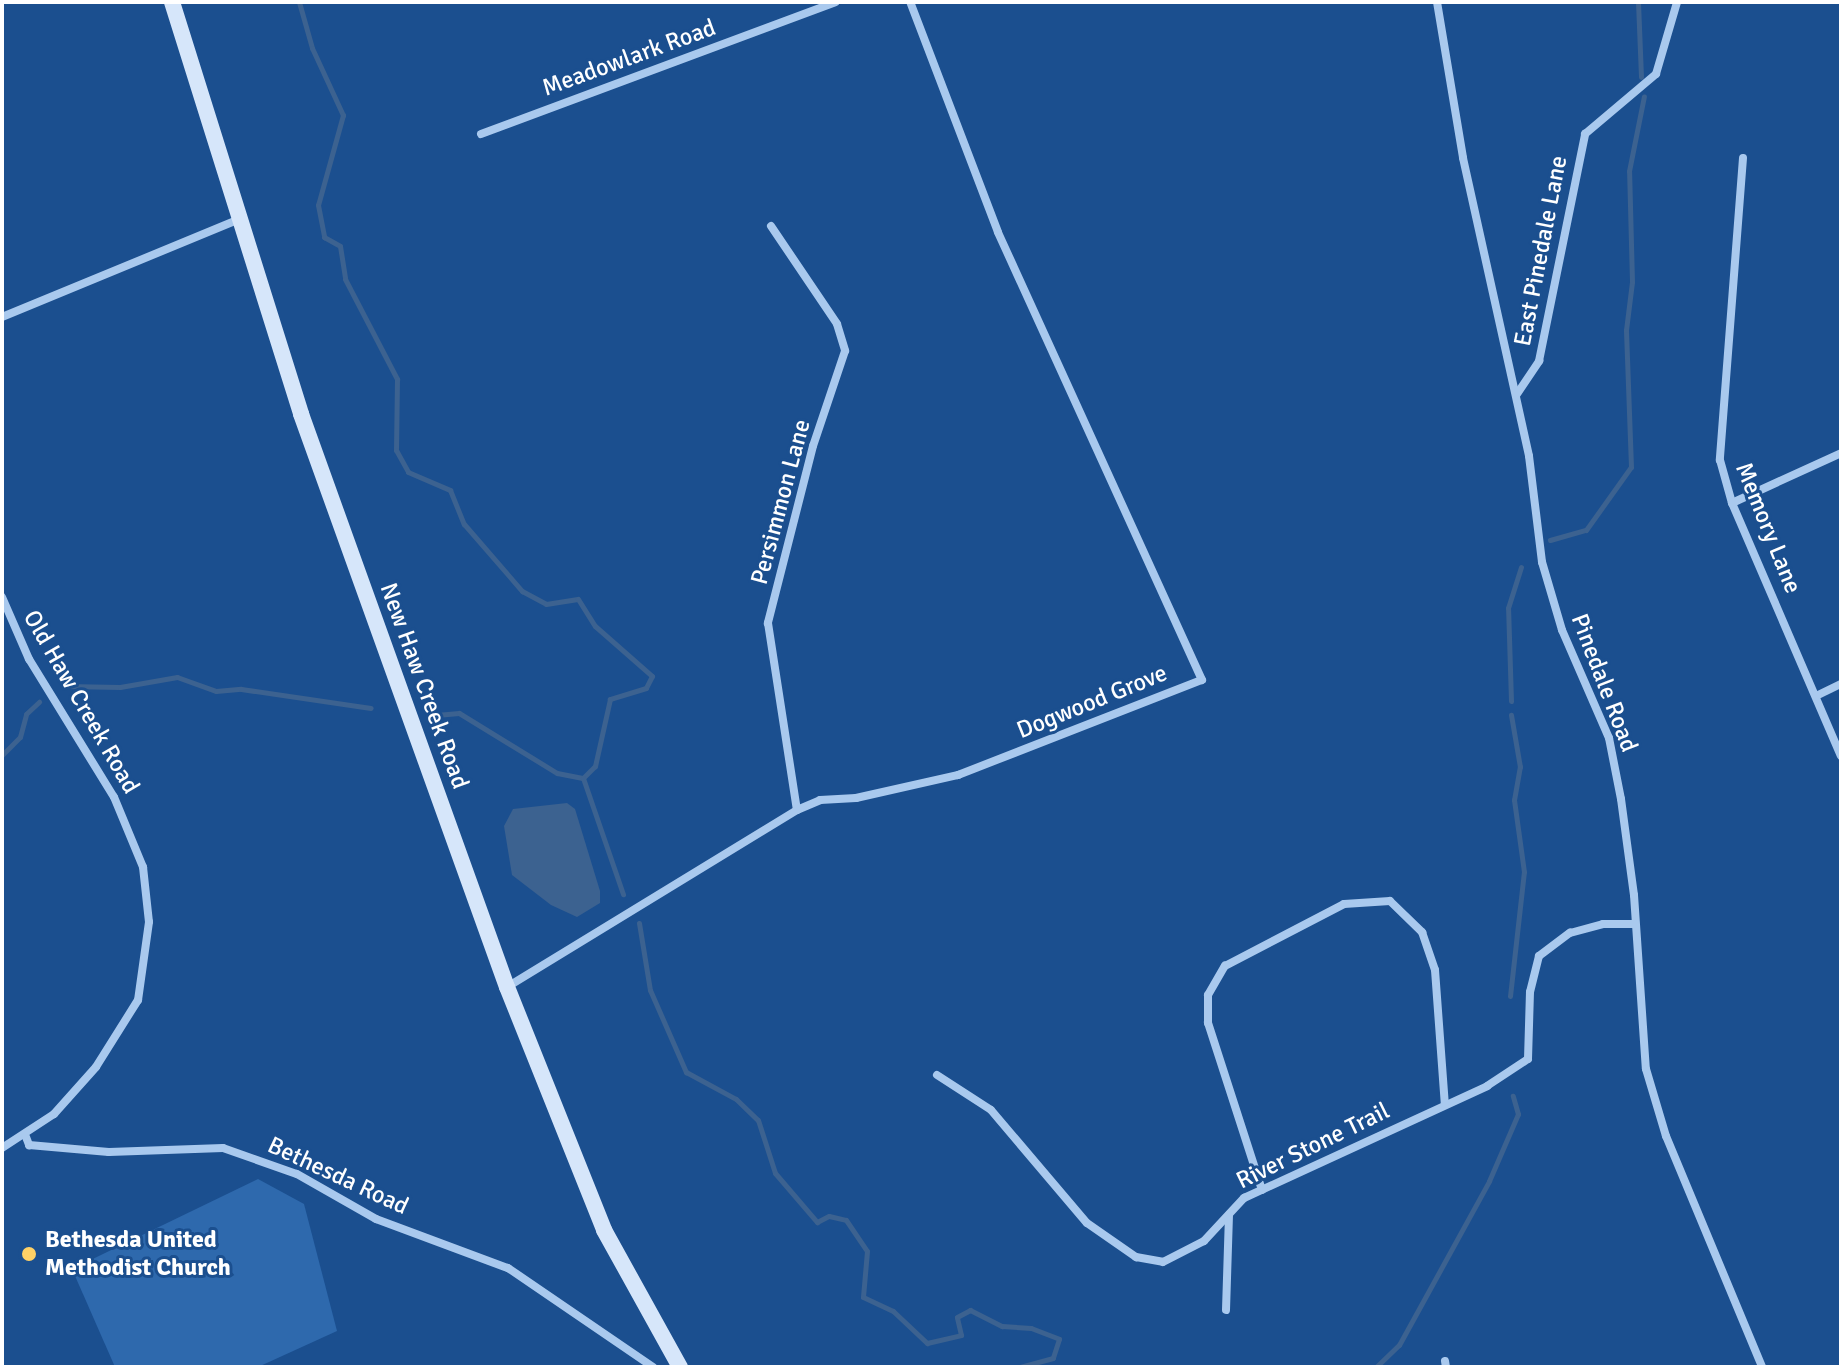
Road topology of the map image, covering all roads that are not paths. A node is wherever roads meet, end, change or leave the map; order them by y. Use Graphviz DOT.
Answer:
graph roads {
  1 [pos="172,2"];
  2 [pos="835,2"];
  3 [pos="910,2"];
  4 [pos="1437,2"];
  5 [pos="1677,2"];
  6 [pos="481,134"];
  7 [pos="1743,158"];
  8 [pos="240,219"];
  9 [pos="771,226"];
  10 [pos="2,317"];
  11 [pos="1517,394"];
  12 [pos="1841,453"];
  13 [pos="1732,503"];
  14 [pos="2,597"];
  15 [pos="1841,684"];
  16 [pos="1816,696"];
  17 [pos="1841,756"];
  18 [pos="797,810"];
  19 [pos="1634,924"];
  20 [pos="507,987"];
  21 [pos="937,1075"];
  22 [pos="1445,1105"];
  23 [pos="26,1137"];
  24 [pos="2,1148"];
  25 [pos="1262,1190"];
  26 [pos="1229,1215"];
  27 [pos="1226,1310"];
  28 [pos="653,1367"];
  29 [pos="680,1367"];
  30 [pos="1762,1367"];
  1 -- 8 [label="street, New Haw Creek Road"];
  2 -- 6 [label="street, Meadowlark Road"];
  3 -- 18 [label="street, Dogwood Grove"];
  4 -- 11 [label="street, Pinedale Road"];
  5 -- 11 [label="street, East Pinedale Lane"];
  7 -- 13 [label="street, Memory Lane"];
  8 -- 10 [label="street"];
  8 -- 20 [label="street, New Haw Creek Road"];
  9 -- 18 [label="street, Persimmon Lane"];
  11 -- 19 [label="street, Pinedale Road"];
  12 -- 13 [label="street"];
  13 -- 16 [label="street, Memory Lane"];
  14 -- 23 [label="street, Old Haw Creek Road"];
  15 -- 16 [label="street"];
  16 -- 17 [label="street, Memory Lane"];
  18 -- 20 [label="street, Dogwood Grove"];
  19 -- 22 [label="street, River Stone Trail"];
  19 -- 30 [label="street, Pinedale Road"];
  20 -- 29 [label="street, New Haw Creek Road"];
  21 -- 26 [label="street, River Stone Trail"];
  22 -- 25 [label="street, River Stone Trail"];
  22 -- 25 [label="street"];
  23 -- 24 [label="street, Old Haw Creek Road"];
  23 -- 28 [label="street, Bethesda Road"];
  25 -- 26 [label="street, River Stone Trail"];
  26 -- 27 [label="street"];
}
